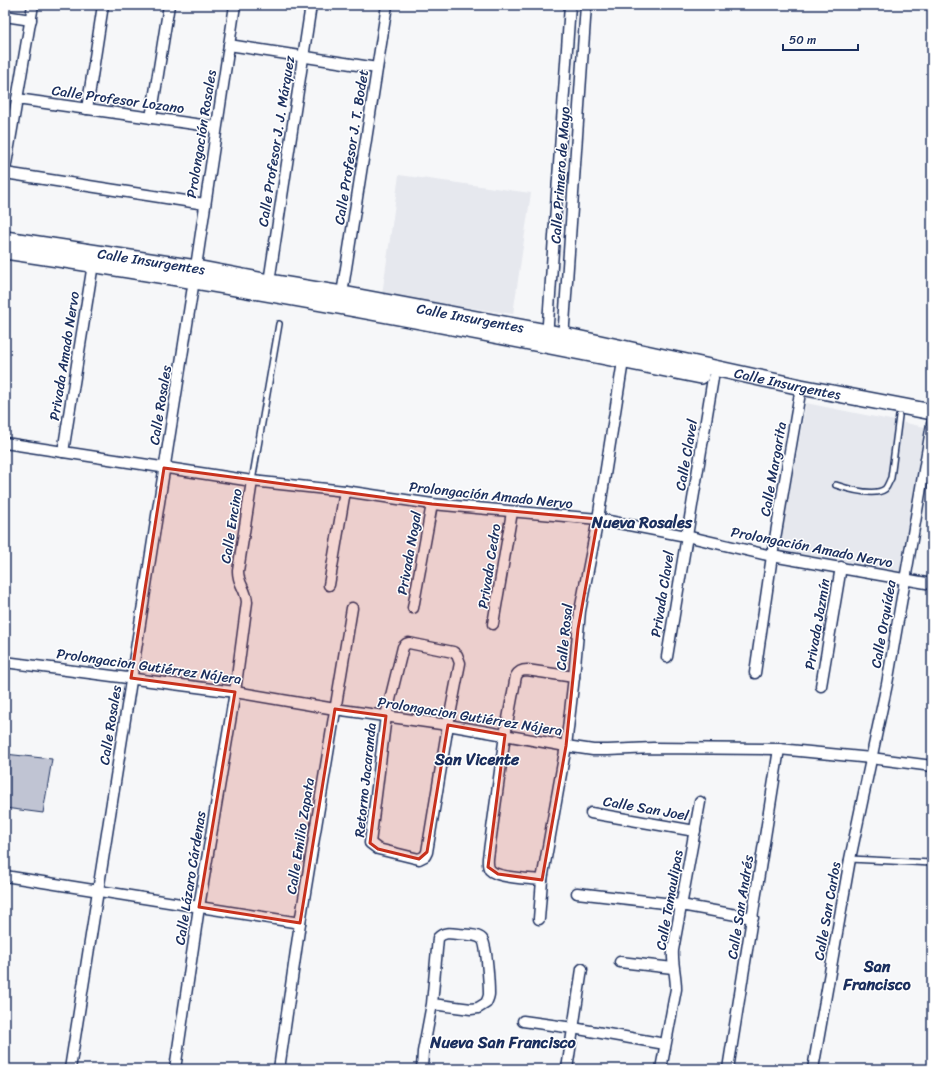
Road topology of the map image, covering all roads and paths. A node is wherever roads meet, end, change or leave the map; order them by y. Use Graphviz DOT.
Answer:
graph roads {
  1 [pos="34,5"];
  2 [pos="103,5"];
  3 [pos="169,5"];
  4 [pos="235,5"];
  5 [pos="311,5"];
  6 [pos="387,5"];
  7 [pos="570,5"];
  8 [pos="586,5"];
  9 [pos="5,16"];
  10 [pos="31,20"];
  11 [pos="229,45"];
  12 [pos="303,57"];
  13 [pos="377,68"];
  14 [pos="17,99"];
  15 [pos="87,109"];
  16 [pos="152,118"];
  17 [pos="216,127"];
  18 [pos="5,172"];
  19 [pos="205,204"];
  20 [pos="5,239"];
  21 [pos="5,251"];
  22 [pos="93,264"];
  23 [pos="195,274"];
  24 [pos="269,282"];
  25 [pos="342,294"];
  26 [pos="278,324"];
  27 [pos="547,339"];
  28 [pos="562,341"];
  29 [pos="624,354"];
  30 [pos="713,378"];
  31 [pos="800,392"];
  32 [pos="932,412"];
  33 [pos="899,416"];
  34 [pos="932,423"];
  35 [pos="5,443"];
  36 [pos="63,452"];
  37 [pos="164,468"];
  38 [pos="252,481"];
  39 [pos="836,485"];
  40 [pos="345,492"];
  41 [pos="432,504"];
  42 [pos="512,512"];
  43 [pos="598,519"];
  44 [pos="686,536"];
  45 [pos="772,556"];
  46 [pos="841,567"];
  47 [pos="905,580"];
  48 [pos="932,584"];
  49 [pos="329,585"];
  50 [pos="352,608"];
  51 [pos="413,608"];
  52 [pos="493,624"];
  53 [pos="667,657"];
  54 [pos="5,662"];
  55 [pos="755,673"];
  56 [pos="574,677"];
  57 [pos="131,678"];
  58 [pos="821,686"];
  59 [pos="235,692"];
  60 [pos="335,709"];
  61 [pos="386,716"];
  62 [pos="448,725"];
  63 [pos="505,734"];
  64 [pos="566,746"];
  65 [pos="780,749"];
  66 [pos="871,758"];
  67 [pos="932,766"];
  68 [pos="700,802"];
  69 [pos="591,813"];
  70 [pos="695,831"];
  71 [pos="850,859"];
  72 [pos="932,863"];
  73 [pos="5,876"];
  74 [pos="542,880"];
  75 [pos="97,891"];
  76 [pos="577,893"];
  77 [pos="681,904"];
  78 [pos="199,907"];
  79 [pos="539,918"];
  80 [pos="753,918"];
  81 [pos="300,923"];
  82 [pos="620,962"];
  83 [pos="673,968"];
  84 [pos="582,969"];
  85 [pos="432,1004"];
  86 [pos="523,1021"];
  87 [pos="573,1028"];
  88 [pos="665,1044"];
  89 [pos="422,1066"];
  90 [pos="70,1069"];
  91 [pos="175,1069"];
  92 [pos="279,1069"];
  93 [pos="567,1069"];
  94 [pos="661,1069"];
  95 [pos="728,1069"];
  96 [pos="813,1069"];
  1 -- 10 [label="street"];
  2 -- 15 [label="street"];
  3 -- 16 [label="street"];
  4 -- 11 [label="street, Prolongación Rosales"];
  5 -- 12 [label="street, Calle Profesor J. J. Márquez"];
  6 -- 13 [label="street, Calle Profesor J. T. Bodet"];
  7 -- 27 [label="street, Calle Primero de Mayo"];
  8 -- 28 [label="street, Calle Primero de Mayo"];
  9 -- 10 [label="street"];
  10 -- 14 [label="street"];
  11 -- 12 [label="street"];
  11 -- 17 [label="street, Prolongación Rosales"];
  12 -- 13 [label="street"];
  12 -- 24 [label="street, Calle Profesor J. J. Márquez"];
  13 -- 25 [label="street, Calle Profesor J. T. Bodet"];
  14 -- 15 [label="street, Calle Profesor Lozano"];
  14 -- 18 [label="street"];
  15 -- 16 [label="street, Calle Profesor Lozano"];
  16 -- 17 [label="street, Calle Profesor Lozano"];
  17 -- 19 [label="street, Prolongación Rosales"];
  18 -- 19 [label="street"];
  19 -- 23 [label="street, Prolongación Rosales"];
  20 -- 23 [label="main road, Calle Insurgentes"];
  21 -- 22 [label="main road, Calle Insurgentes"];
  22 -- 23 [label="main road, Calle Insurgentes"];
  22 -- 36 [label="street, Privada Amado Nervo"];
  23 -- 24 [label="main road, Calle Insurgentes"];
  23 -- 27 [label="main road, Calle Insurgentes"];
  23 -- 37 [label="street, Calle Rosales"];
  24 -- 25 [label="main road, Calle Insurgentes"];
  25 -- 27 [label="main road, Calle Insurgentes"];
  26 -- 38 [label="lane"];
  27 -- 28 [label="main road, Calle Insurgentes"];
  28 -- 29 [label="main road, Calle Insurgentes"];
  29 -- 30 [label="main road, Calle Insurgentes"];
  29 -- 31 [label="main road, Calle Insurgentes"];
  29 -- 43 [label="street, Calle Rosal"];
  30 -- 31 [label="main road, Calle Insurgentes"];
  30 -- 44 [label="street, Calle Clavel"];
  31 -- 32 [label="main road, Calle Insurgentes"];
  31 -- 33 [label="main road, Calle Insurgentes"];
  31 -- 45 [label="street, Calle Margarita"];
  33 -- 34 [label="main road, Calle Insurgentes"];
  33 -- 39 [label="lane"];
  34 -- 47 [label="street, Calle Orquídea"];
  35 -- 36 [label="street, Prolongación Amado Nervo"];
  36 -- 37 [label="street, Prolongación Amado Nervo"];
  37 -- 38 [label="street, Prolongación Amado Nervo"];
  37 -- 57 [label="street, Calle Rosales"];
  38 -- 40 [label="street, Prolongación Amado Nervo"];
  38 -- 59 [label="street, Calle Encino"];
  40 -- 41 [label="street, Prolongación Amado Nervo"];
  40 -- 49 [label="street"];
  41 -- 42 [label="street, Prolongación Amado Nervo"];
  41 -- 51 [label="street, Privada Nogal"];
  42 -- 43 [label="street, Prolongación Amado Nervo"];
  42 -- 52 [label="street, Privada Cedro"];
  43 -- 44 [label="street, Prolongación Amado Nervo"];
  43 -- 56 [label="street, Calle Rosal"];
  44 -- 45 [label="street, Prolongación Amado Nervo"];
  44 -- 53 [label="street, Privada Clavel"];
  45 -- 46 [label="street, Prolongación Amado Nervo"];
  45 -- 55 [label="street, Calle Margarita"];
  46 -- 47 [label="street, Prolongación Amado Nervo"];
  46 -- 58 [label="street, Privada Jazmín"];
  47 -- 48 [label="street, Prolongación Amado Nervo"];
  47 -- 66 [label="street, Calle Orquídea"];
  50 -- 60 [label="street, Calle Emilio Zapata"];
  54 -- 57 [label="street, Prolongacion Gutiérrez Nájera"];
  56 -- 63 [label="street"];
  56 -- 64 [label="street, Calle Rosal"];
  57 -- 59 [label="street, Prolongacion Gutiérrez Nájera"];
  57 -- 75 [label="street, Calle Rosales"];
  59 -- 60 [label="street, Prolongacion Gutiérrez Nájera"];
  59 -- 78 [label="street, Calle Lázaro Cárdenas"];
  60 -- 61 [label="street, Prolongacion Gutiérrez Nájera"];
  60 -- 81 [label="street, Calle Emilio Zapata"];
  61 -- 62 [label="street, Prolongacion Gutiérrez Nájera"];
  61 -- 62 [label="street, Retorno Jacaranda"];
  61 -- 62 [label="street, Retorno Jacaranda"];
  62 -- 63 [label="street, Prolongacion Gutiérrez Nájera"];
  63 -- 64 [label="street, Prolongacion Gutiérrez Nájera"];
  63 -- 74 [label="street"];
  64 -- 65 [label="street, Prolongacion Gutiérrez Nájera"];
  64 -- 74 [label="street, Calle Rosal"];
  65 -- 66 [label="street, Prolongacion Gutiérrez Nájera"];
  65 -- 80 [label="street, Calle San Andrés"];
  66 -- 67 [label="street, Prolongacion Gutiérrez Nájera"];
  66 -- 71 [label="street, Calle San Carlos"];
  68 -- 70 [label="street, Calle Tamaulipas"];
  69 -- 70 [label="street, Calle San Joel"];
  70 -- 77 [label="street, Calle Tamaulipas"];
  71 -- 72 [label="lane"];
  71 -- 96 [label="street, Calle San Carlos"];
  73 -- 75 [label="street"];
  74 -- 79 [label="street, Calle Rosal"];
  75 -- 78 [label="street"];
  75 -- 90 [label="street, Calle Rosales"];
  76 -- 77 [label="street"];
  77 -- 80 [label="street"];
  77 -- 83 [label="street, Calle Tamaulipas"];
  78 -- 81 [label="street"];
  78 -- 91 [label="street, Calle Lázaro Cárdenas"];
  80 -- 95 [label="street, Calle San Andrés"];
  81 -- 92 [label="street, Calle Emilio Zapata"];
  82 -- 83 [label="street"];
  83 -- 88 [label="street, Calle Tamaulipas"];
  84 -- 87 [label="street"];
  85 -- 85 [label="street"];
  85 -- 89 [label="street"];
  86 -- 87 [label="street"];
  87 -- 88 [label="street"];
  87 -- 93 [label="street"];
  88 -- 94 [label="street, Calle Tamaulipas"];
}
